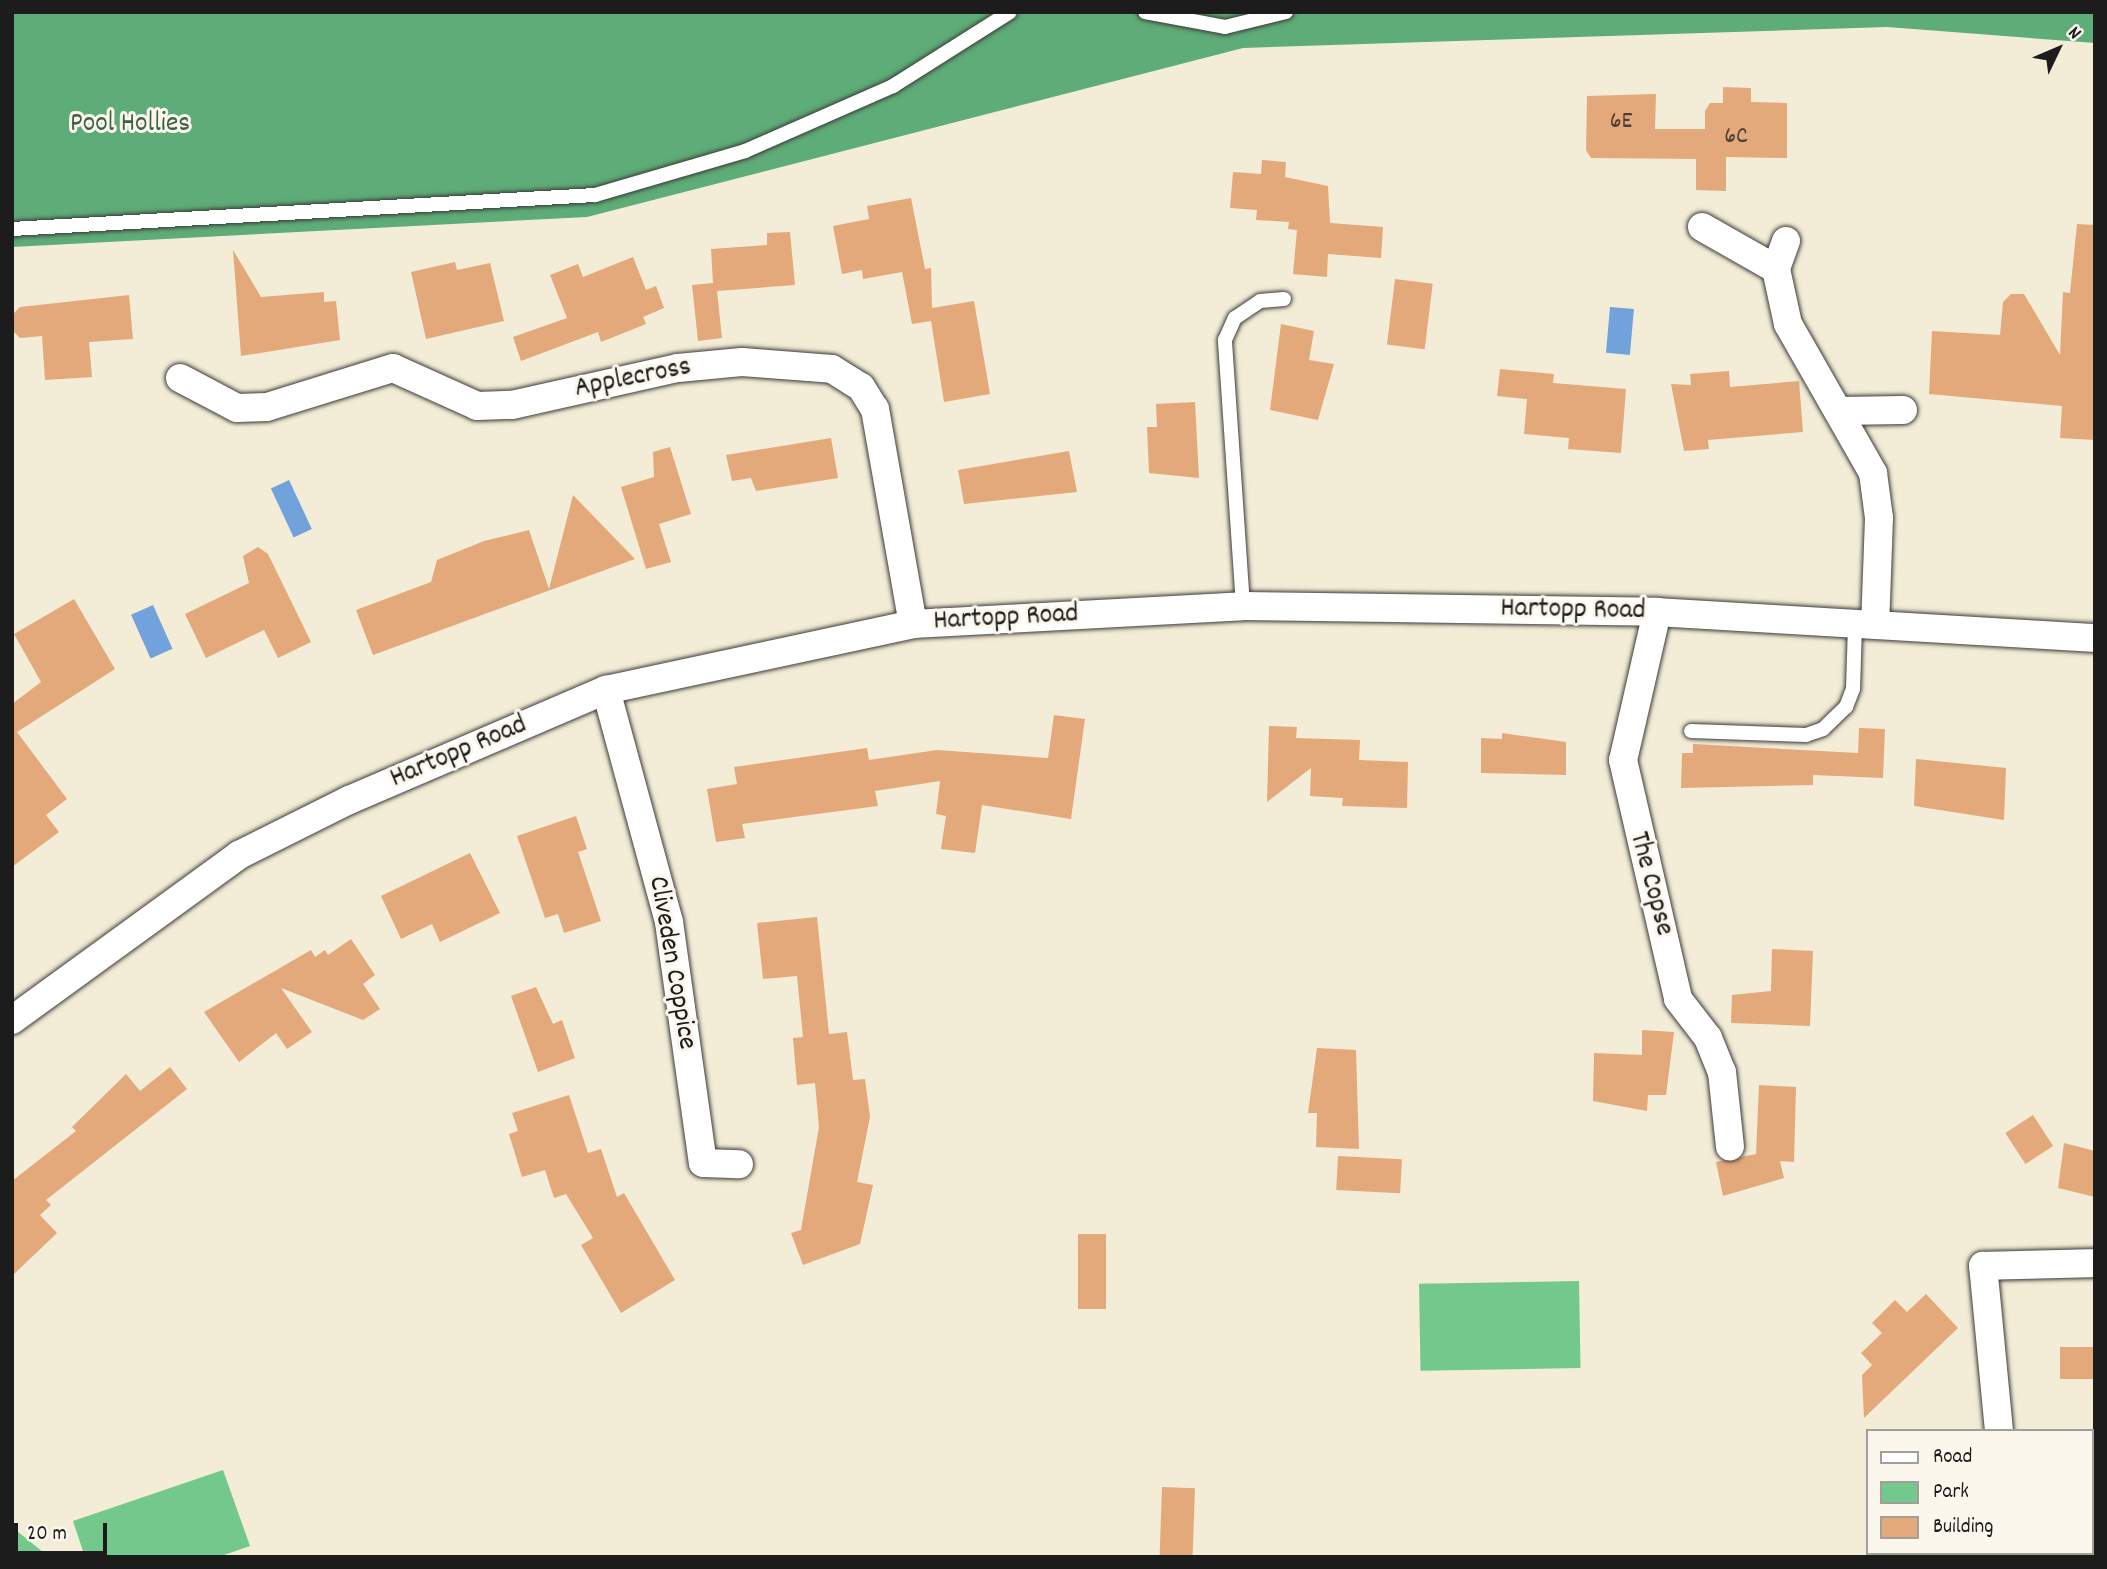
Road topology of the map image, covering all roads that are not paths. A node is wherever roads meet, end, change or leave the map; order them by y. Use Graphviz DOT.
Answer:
graph roads {
  1 [pos="1010,12"];
  2 [pos="1146,12"];
  3 [pos="1286,12"];
  4 [pos="1702,227"];
  5 [pos="12,229"];
  6 [pos="1786,240"];
  7 [pos="1776,269"];
  8 [pos="1284,299"];
  9 [pos="180,378"];
  10 [pos="1903,410"];
  11 [pos="1839,411"];
  12 [pos="1243,606"];
  13 [pos="1657,612"];
  14 [pos="913,624"];
  15 [pos="1865,624"];
  16 [pos="2095,638"];
  17 [pos="606,690"];
  18 [pos="1691,731"];
  19 [pos="12,1020"];
  20 [pos="1730,1147"];
  21 [pos="739,1164"];
  22 [pos="2095,1263"];
  23 [pos="1999,1429"];
  1 -- 5 [label="lane"];
  2 -- 3 [label="lane"];
  4 -- 7 [label="street"];
  6 -- 7 [label="street"];
  7 -- 11 [label="street"];
  8 -- 12 [label="lane"];
  9 -- 14 [label="street, Applecross"];
  10 -- 11 [label="street"];
  11 -- 15 [label="street"];
  12 -- 13 [label="street, Hartopp Road"];
  12 -- 14 [label="street, Hartopp Road"];
  13 -- 15 [label="street, Hartopp Road"];
  13 -- 20 [label="street, The Copse"];
  14 -- 17 [label="street, Hartopp Road"];
  15 -- 16 [label="street, Hartopp Road"];
  15 -- 18 [label="lane"];
  17 -- 19 [label="street, Hartopp Road"];
  17 -- 21 [label="street, Cliveden Coppice"];
  22 -- 23 [label="street"];
}
